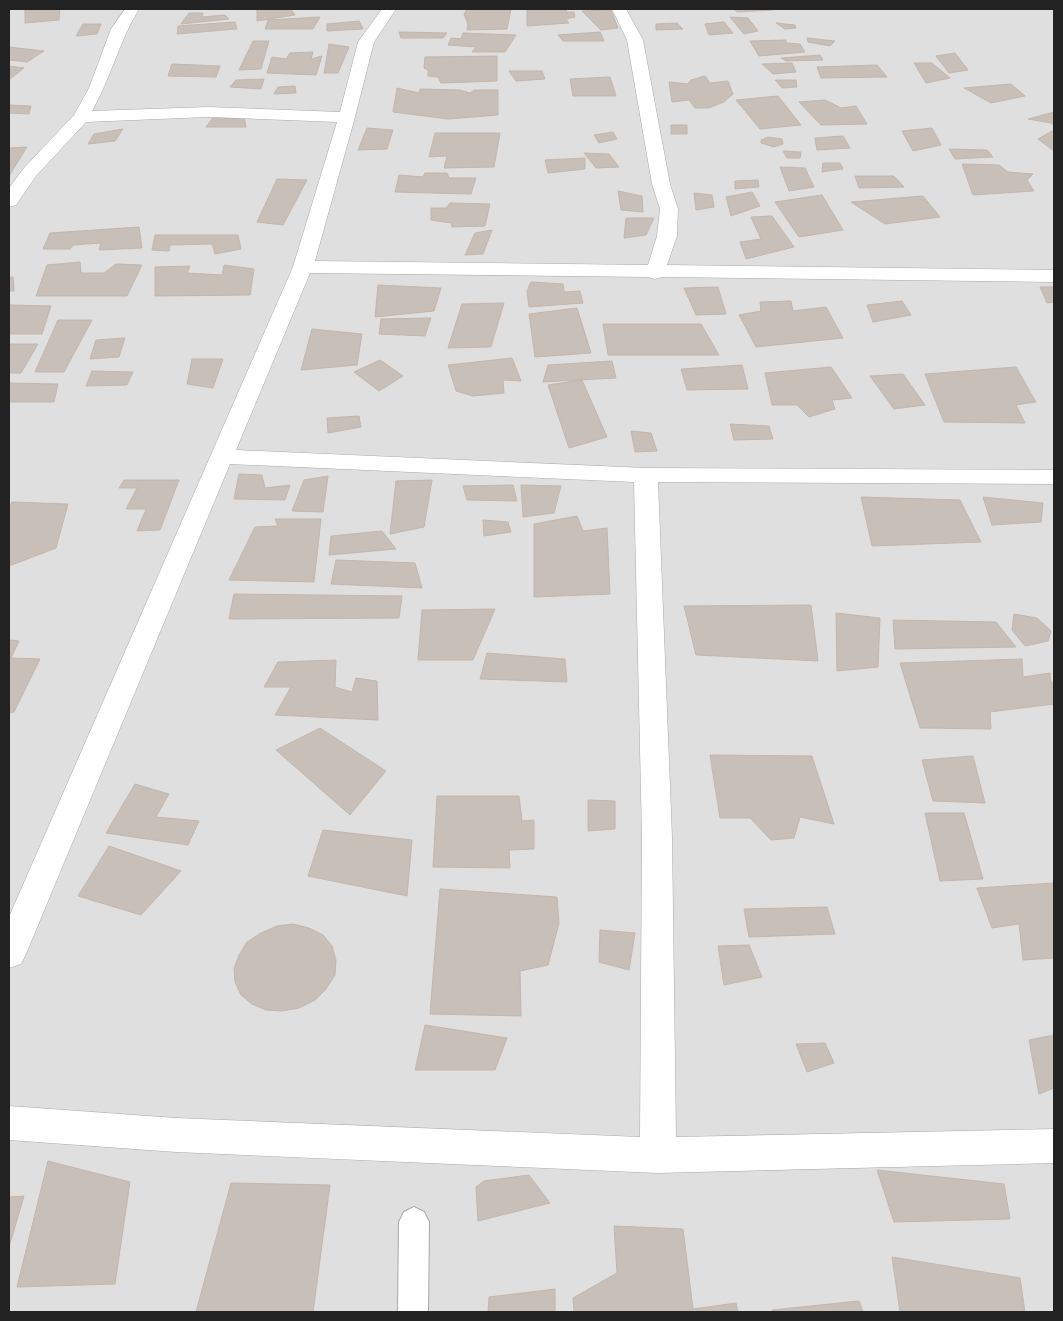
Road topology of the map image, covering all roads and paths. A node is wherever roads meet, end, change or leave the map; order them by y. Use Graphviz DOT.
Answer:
graph roads {
  1 [pos="132,9"];
  2 [pos="389,9"];
  3 [pos="619,9"];
  4 [pos="81,117"];
  5 [pos="347,117"];
  6 [pos="9,201"];
  7 [pos="303,267"];
  8 [pos="655,273"];
  9 [pos="1054,276"];
  10 [pos="223,457"];
  11 [pos="646,474"];
  12 [pos="1054,477"];
  13 [pos="9,954"];
  14 [pos="9,1123"];
  15 [pos="1054,1146"];
  16 [pos="658,1155"];
  17 [pos="414,1222"];
  18 [pos="413,1312"];
  1 -- 4 [label="street"];
  2 -- 5 [label="street"];
  3 -- 8 [label="street"];
  4 -- 5 [label="street"];
  4 -- 6 [label="street"];
  5 -- 7 [label="street"];
  7 -- 8 [label="street"];
  7 -- 10 [label="street"];
  8 -- 9 [label="street"];
  10 -- 11 [label="street"];
  10 -- 13 [label="street"];
  11 -- 12 [label="street"];
  11 -- 16 [label="street"];
  14 -- 16 [label="street"];
  15 -- 16 [label="street"];
  17 -- 18 [label="lane"];
}
